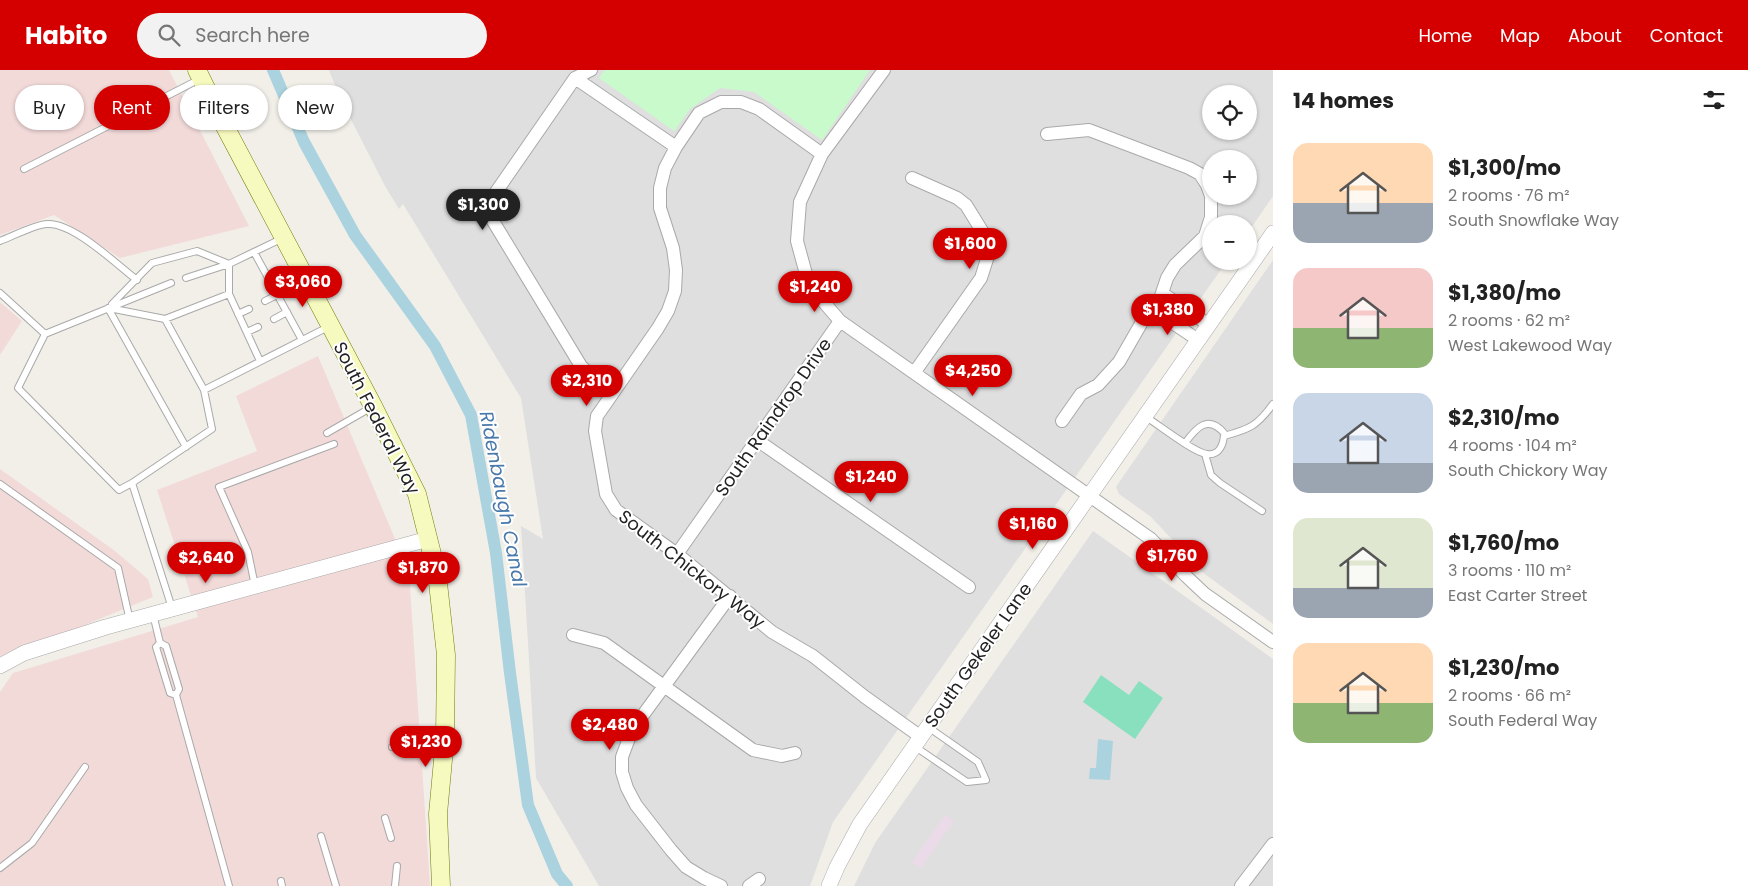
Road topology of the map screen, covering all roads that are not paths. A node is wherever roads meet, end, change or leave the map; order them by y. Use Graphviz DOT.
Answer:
graph roads {
  1 [pos="592,70"];
  2 [pos="884,70"];
  3 [pos="199,74"];
  4 [pos="575,78"];
  5 [pos="1047,134"];
  6 [pos="676,147"];
  7 [pos="822,154"];
  8 [pos="24,169"];
  9 [pos="912,178"];
  10 [pos="1273,233"];
  11 [pos="284,237"];
  12 [pos="0,241"];
  13 [pos="254,252"];
  14 [pos="229,264"];
  15 [pos="186,278"];
  16 [pos="137,280"];
  17 [pos="171,283"];
  18 [pos="0,293"];
  19 [pos="1162,293"];
  20 [pos="229,294"];
  21 [pos="278,295"];
  22 [pos="264,301"];
  23 [pos="108,308"];
  24 [pos="248,309"];
  25 [pos="1154,310"];
  26 [pos="287,312"];
  27 [pos="238,314"];
  28 [pos="165,319"];
  29 [pos="274,319"];
  30 [pos="840,321"];
  31 [pos="330,325"];
  32 [pos="1209,325"];
  33 [pos="258,327"];
  34 [pos="247,332"];
  35 [pos="45,334"];
  36 [pos="302,340"];
  37 [pos="1198,340"];
  38 [pos="260,361"];
  39 [pos="914,373"];
  40 [pos="204,390"];
  41 [pos="612,393"];
  42 [pos="1273,404"];
  43 [pos="374,406"];
  44 [pos="1145,416"];
  45 [pos="1062,421"];
  46 [pos="328,433"];
  47 [pos="1224,436"];
  48 [pos="757,440"];
  49 [pos="1185,443"];
  50 [pos="334,444"];
  51 [pos="186,448"];
  52 [pos="1205,454"];
  53 [pos="132,483"];
  54 [pos="0,484"];
  55 [pos="1090,496"];
  56 [pos="1262,511"];
  57 [pos="428,539"];
  58 [pos="677,554"];
  59 [pos="255,586"];
  60 [pos="969,587"];
  61 [pos="730,596"];
  62 [pos="172,608"];
  63 [pos="153,614"];
  64 [pos="130,621"];
  65 [pos="573,635"];
  66 [pos="1273,642"];
  67 [pos="0,666"];
  68 [pos="665,687"];
  69 [pos="921,737"];
  70 [pos="392,747"];
  71 [pos="795,753"];
  72 [pos="443,755"];
  73 [pos="84,767"];
  74 [pos="386,818"];
  75 [pos="321,836"];
  76 [pos="390,838"];
  77 [pos="1273,844"];
  78 [pos="397,866"];
  79 [pos="0,868"];
  80 [pos="229,886"];
  81 [pos="336,886"];
  82 [pos="395,886"];
  83 [pos="441,886"];
  84 [pos="721,886"];
  85 [pos="829,886"];
  86 [pos="1241,886"];
  1 -- 4 [label="street"];
  2 -- 7 [label="street, South Raindrop Drive"];
  3 -- 8 [label="lane"];
  3 -- 11 [label="main road, South Federal Way"];
  4 -- 6 [label="street"];
  4 -- 41 [label="street"];
  5 -- 19 [label="street"];
  6 -- 7 [label="street, South Chickory Way"];
  6 -- 41 [label="street, South Chickory Way"];
  7 -- 30 [label="street, South Raindrop Drive"];
  9 -- 39 [label="street"];
  10 -- 32 [label="street, South Gekeler Lane"];
  11 -- 13 [label="lane"];
  11 -- 31 [label="main road, South Federal Way"];
  12 -- 16 [label="lane"];
  13 -- 14 [label="lane"];
  13 -- 21 [label="lane"];
  14 -- 15 [label="lane"];
  14 -- 16 [label="lane"];
  14 -- 20 [label="lane"];
  16 -- 23 [label="lane"];
  17 -- 23 [label="lane"];
  18 -- 35 [label="lane"];
  19 -- 25 [label="street"];
  19 -- 32 [label="street"];
  20 -- 27 [label="lane"];
  20 -- 28 [label="lane"];
  21 -- 22 [label="lane"];
  21 -- 26 [label="lane"];
  23 -- 28 [label="lane"];
  23 -- 35 [label="lane"];
  23 -- 51 [label="lane"];
  24 -- 27 [label="lane"];
  25 -- 37 [label="street"];
  25 -- 45 [label="street"];
  26 -- 29 [label="lane"];
  26 -- 36 [label="lane"];
  27 -- 34 [label="lane"];
  28 -- 40 [label="lane"];
  30 -- 39 [label="street"];
  30 -- 48 [label="street, South Raindrop Drive"];
  31 -- 36 [label="lane"];
  31 -- 43 [label="main road, South Federal Way"];
  32 -- 37 [label="street, South Gekeler Lane"];
  33 -- 34 [label="lane"];
  34 -- 38 [label="lane"];
  35 -- 53 [label="lane"];
  36 -- 38 [label="lane"];
  37 -- 44 [label="street, South Gekeler Lane"];
  38 -- 40 [label="lane"];
  39 -- 55 [label="street"];
  40 -- 51 [label="lane"];
  41 -- 58 [label="street, South Chickory Way"];
  42 -- 47 [label="lane"];
  43 -- 46 [label="lane"];
  43 -- 57 [label="main road, South Federal Way"];
  44 -- 49 [label="lane"];
  44 -- 55 [label="street, South Gekeler Lane"];
  47 -- 49 [label="lane"];
  47 -- 52 [label="lane"];
  48 -- 58 [label="street, South Raindrop Drive"];
  48 -- 60 [label="street"];
  49 -- 52 [label="lane"];
  50 -- 59 [label="lane"];
  51 -- 53 [label="lane"];
  52 -- 56 [label="lane"];
  53 -- 62 [label="lane"];
  54 -- 64 [label="lane"];
  55 -- 66 [label="street"];
  55 -- 69 [label="street, South Gekeler Lane"];
  57 -- 59 [label="street"];
  57 -- 72 [label="main road, South Federal Way"];
  58 -- 61 [label="street, South Chickory Way"];
  59 -- 62 [label="street"];
  61 -- 68 [label="street"];
  61 -- 69 [label="street, South Chickory Way"];
  62 -- 63 [label="street"];
  63 -- 64 [label="street"];
  63 -- 80 [label="lane"];
  64 -- 67 [label="street"];
  65 -- 68 [label="street"];
  68 -- 71 [label="street"];
  68 -- 84 [label="street"];
  69 -- 69 [label="lane"];
  69 -- 85 [label="street, South Gekeler Lane"];
  70 -- 72 [label="lane"];
  72 -- 83 [label="main road, South Federal Way"];
  73 -- 79 [label="lane"];
  74 -- 76 [label="lane"];
  75 -- 81 [label="lane"];
  77 -- 86 [label="street"];
  78 -- 82 [label="lane"];
}
